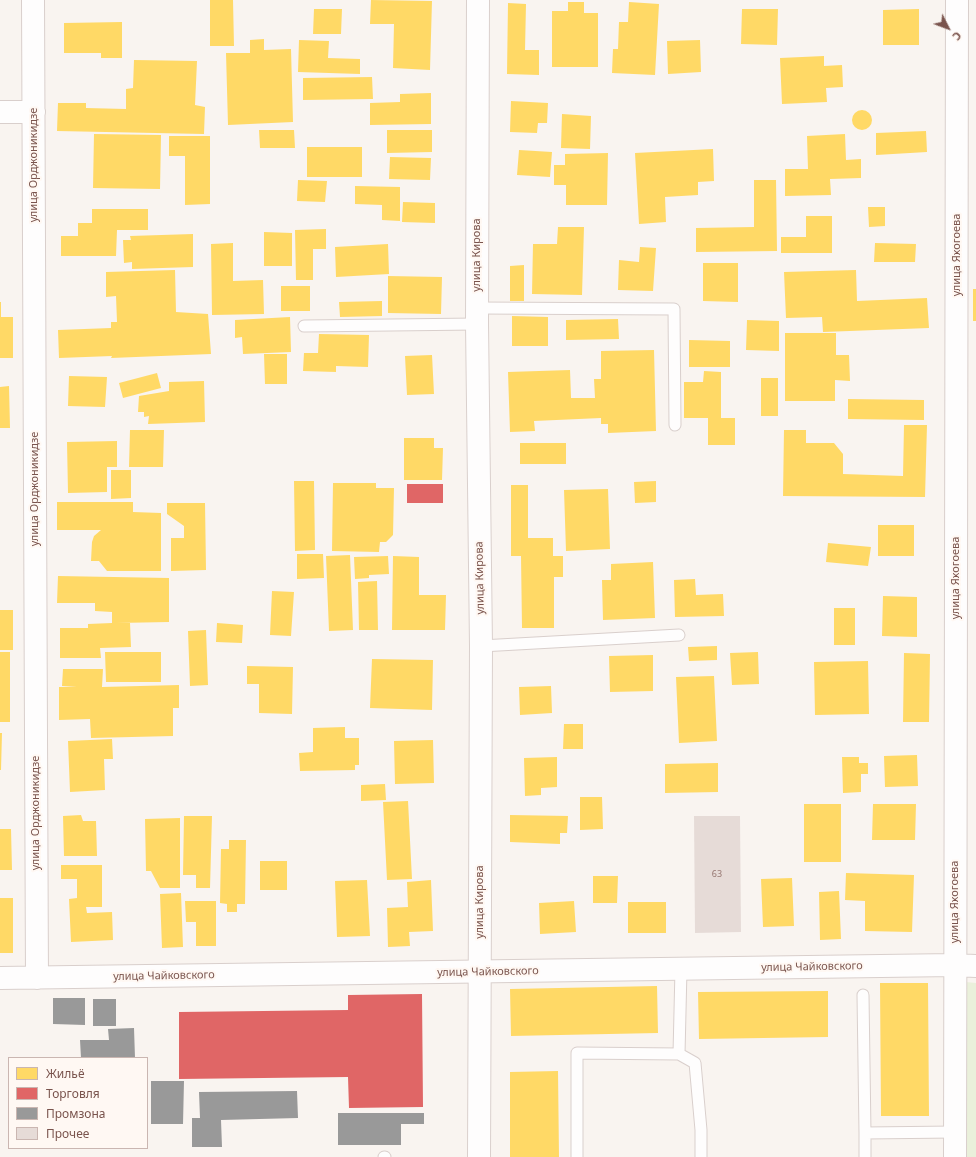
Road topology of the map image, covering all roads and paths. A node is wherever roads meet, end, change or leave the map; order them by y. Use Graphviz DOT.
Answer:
graph roads {
  1 [pos="33,0"];
  2 [pos="478,0"];
  3 [pos="958,0"];
  4 [pos="0,112"];
  5 [pos="34,112"];
  6 [pos="477,316"];
  7 [pos="304,326"];
  8 [pos="675,425"];
  9 [pos="679,636"];
  10 [pos="481,646"];
  11 [pos="954,965"];
  12 [pos="976,966"];
  13 [pos="681,969"];
  14 [pos="479,972"];
  15 [pos="0,978"];
  16 [pos="37,978"];
  17 [pos="863,995"];
  18 [pos="679,1054"];
  19 [pos="955,1132"];
  20 [pos="864,1133"];
  21 [pos="479,1157"];
  22 [pos="577,1157"];
  23 [pos="701,1157"];
  24 [pos="865,1157"];
  25 [pos="955,1157"];
  1 -- 5 [label="street, улица Орджоникидзе"];
  2 -- 6 [label="street, улица Кирова"];
  3 -- 11 [label="street, улица Яхогоева"];
  4 -- 5 [label="street"];
  5 -- 16 [label="street, улица Орджоникидзе"];
  6 -- 7 [label="lane"];
  6 -- 8 [label="lane"];
  6 -- 10 [label="street, улица Кирова"];
  9 -- 10 [label="lane"];
  10 -- 14 [label="street, улица Кирова"];
  11 -- 12 [label="street, улица Чайковского"];
  11 -- 13 [label="street, улица Чайковского"];
  11 -- 19 [label="street, улица Яхогоева"];
  13 -- 14 [label="street, улица Чайковского"];
  13 -- 18 [label="lane"];
  14 -- 16 [label="street, улица Чайковского"];
  14 -- 21 [label="street, улица Кирова"];
  15 -- 16 [label="street, улица Чайковского"];
  17 -- 20 [label="lane"];
  18 -- 22 [label="lane"];
  18 -- 23 [label="lane"];
  19 -- 20 [label="lane"];
  19 -- 25 [label="street, улица Яхогоева"];
  20 -- 24 [label="lane"];
}
